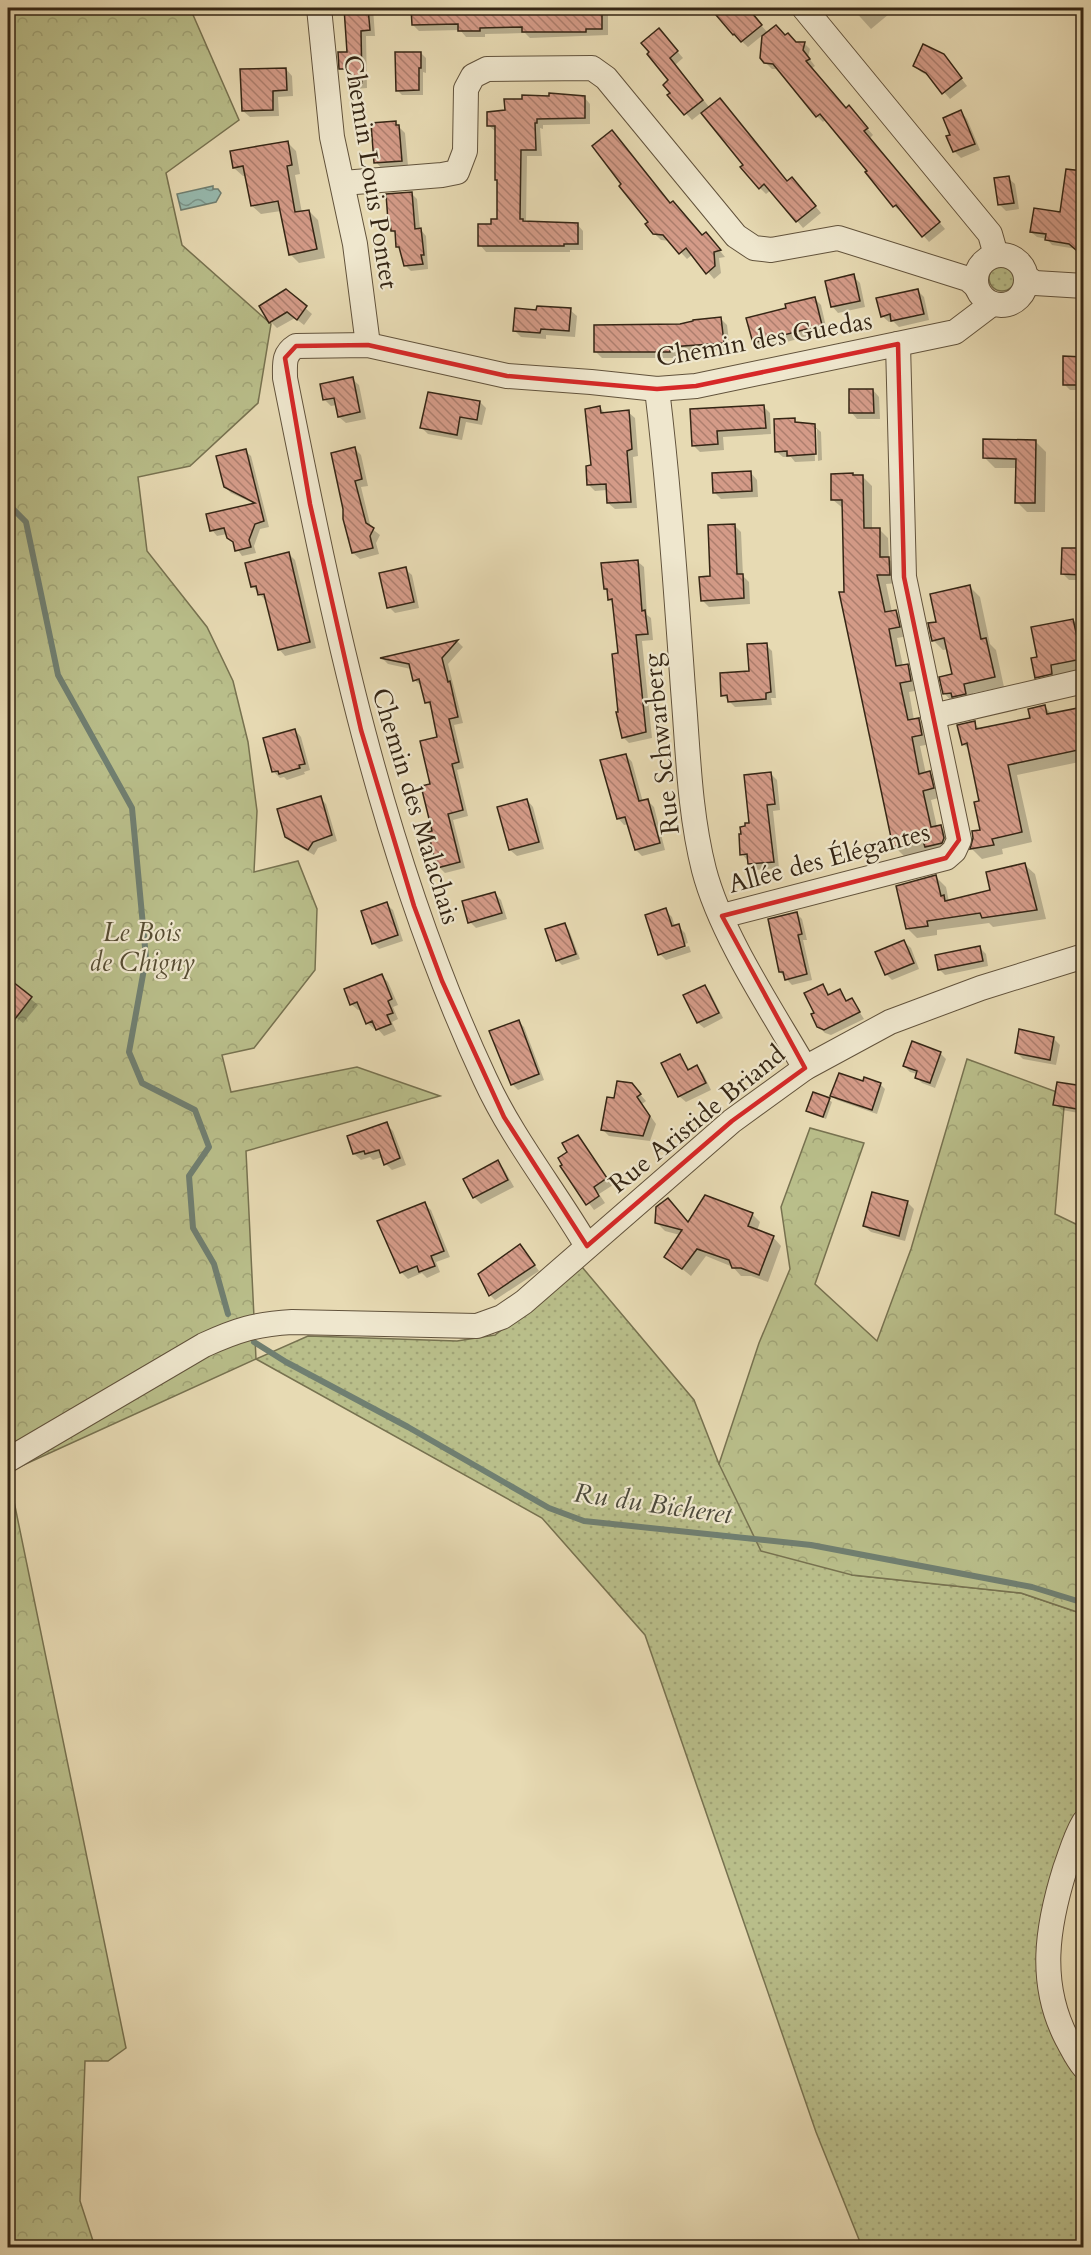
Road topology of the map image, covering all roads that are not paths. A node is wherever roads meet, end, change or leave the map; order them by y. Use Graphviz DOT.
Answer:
graph roads {
  1 [pos="318,8"];
  2 [pos="804,8"];
  3 [pos="343,183"];
  4 [pos="996,255"];
  5 [pos="1027,278"];
  6 [pos="1083,286"];
  7 [pos="984,295"];
  8 [pos="898,344"];
  9 [pos="368,345"];
  10 [pos="290,350"];
  11 [pos="657,390"];
  12 [pos="1083,681"];
  13 [pos="933,716"];
  14 [pos="722,916"];
  15 [pos="1083,956"];
  16 [pos="805,1068"];
  17 [pos="587,1246"];
  18 [pos="8,1460"];
  19 [pos="1083,1822"];
  20 [pos="1083,2067"];
  1 -- 3 [label="street, Chemin Louis Pontet"];
  2 -- 4 [label="street"];
  3 -- 7 [label="street"];
  3 -- 9 [label="street, Chemin Louis Pontet"];
  4 -- 5 [label="street"];
  4 -- 7 [label="street"];
  5 -- 6 [label="street"];
  5 -- 7 [label="street"];
  7 -- 8 [label="street, Chemin des Guedas"];
  8 -- 11 [label="street, Chemin des Guedas"];
  8 -- 13 [label="street, Allée des Élégantes"];
  9 -- 10 [label="street, Chemin des Guedas"];
  9 -- 11 [label="street, Chemin des Guedas"];
  10 -- 17 [label="street, Chemin des Malachais"];
  11 -- 14 [label="street, Rue Schwarberg"];
  12 -- 13 [label="street"];
  13 -- 14 [label="street, Allée des Élégantes"];
  14 -- 16 [label="street, Rue Schwarberg"];
  15 -- 16 [label="street, Rue Aristide Briand"];
  16 -- 17 [label="street, Rue Aristide Briand"];
  17 -- 18 [label="street, Rue Aristide Briand"];
  19 -- 20 [label="street"];
}
